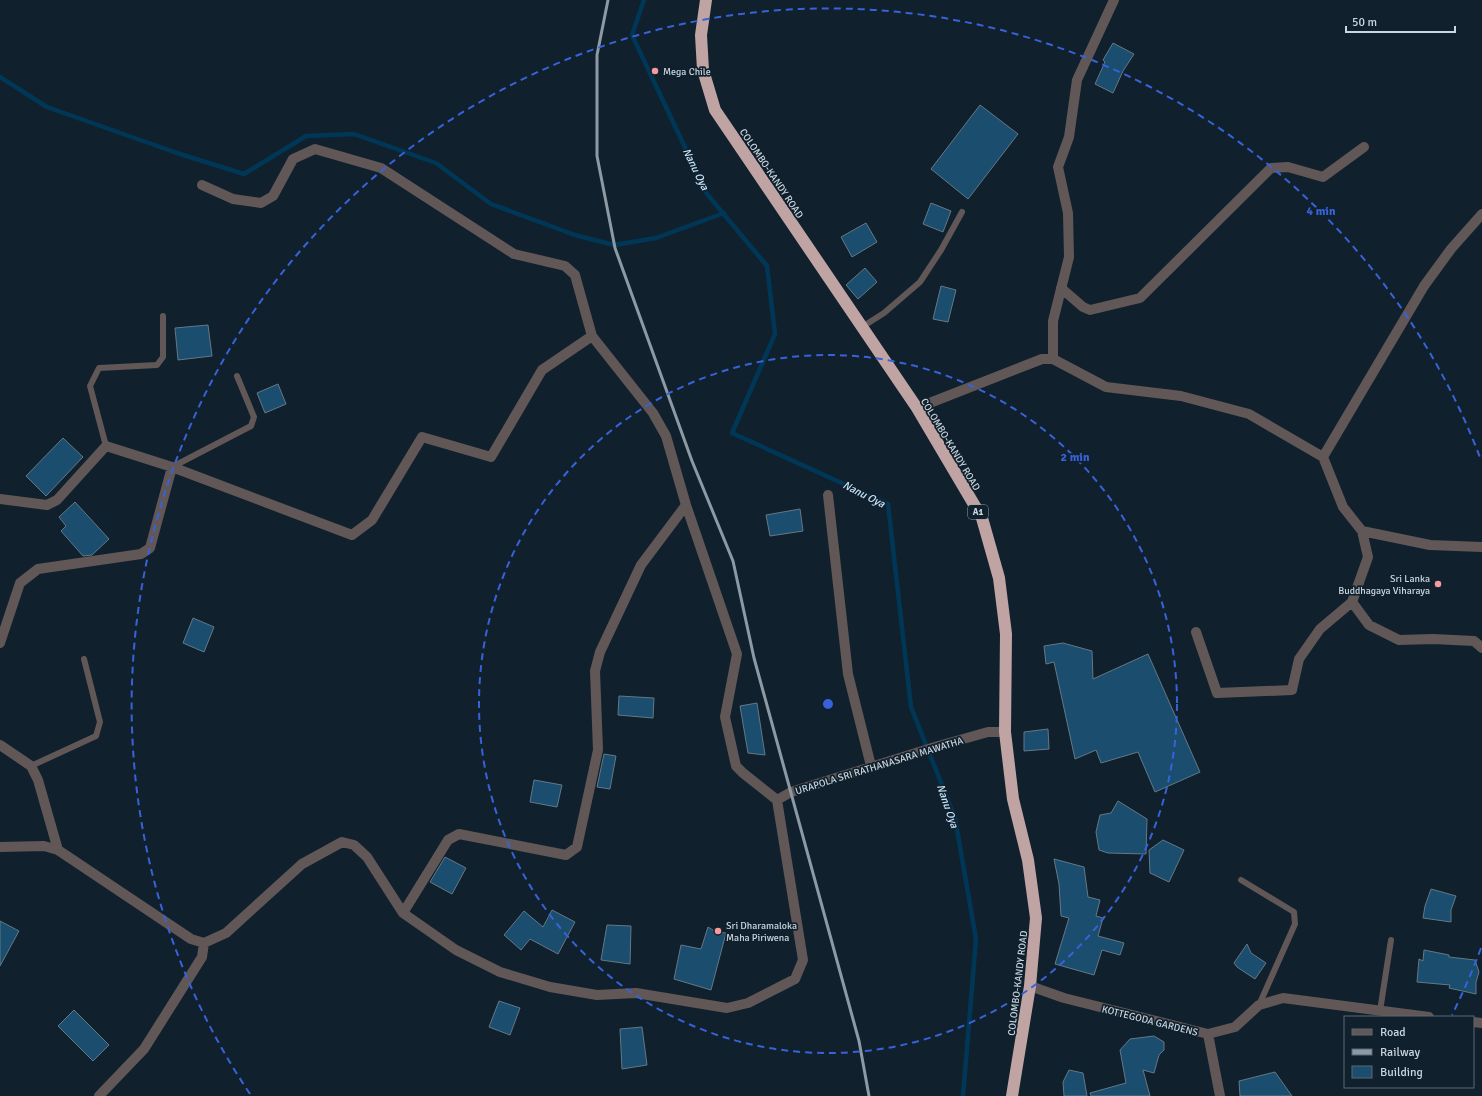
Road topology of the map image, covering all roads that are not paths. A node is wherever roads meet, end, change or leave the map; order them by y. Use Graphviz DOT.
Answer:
graph roads {
  1 [pos="706,0"];
  2 [pos="1114,0"];
  3 [pos="1364,147"];
  4 [pos="202,185"];
  5 [pos="962,212"];
  6 [pos="1482,214"];
  7 [pos="1061,288"];
  8 [pos="163,316"];
  9 [pos="862,327"];
  10 [pos="592,336"];
  11 [pos="1053,359"];
  12 [pos="237,376"];
  13 [pos="917,408"];
  14 [pos="106,446"];
  15 [pos="1323,457"];
  16 [pos="172,467"];
  17 [pos="828,495"];
  18 [pos="0,499"];
  19 [pos="686,505"];
  20 [pos="1362,531"];
  21 [pos="1482,547"];
  22 [pos="1352,602"];
  23 [pos="1196,632"];
  24 [pos="0,643"];
  25 [pos="1482,648"];
  26 [pos="84,658"];
  27 [pos="1006,732"];
  28 [pos="0,745"];
  29 [pos="31,766"];
  30 [pos="871,766"];
  31 [pos="777,800"];
  32 [pos="0,846"];
  33 [pos="58,850"];
  34 [pos="1241,880"];
  35 [pos="403,913"];
  36 [pos="1391,940"];
  37 [pos="204,943"];
  38 [pos="1030,986"];
  39 [pos="1259,1005"];
  40 [pos="1380,1011"];
  41 [pos="1421,1016"];
  42 [pos="1208,1034"];
  43 [pos="99,1096"];
  44 [pos="1012,1096"];
  45 [pos="1220,1096"];
  1 -- 9 [label="highway, COLOMBO-KANDY ROAD / A1"];
  2 -- 7 [label="street"];
  3 -- 7 [label="street"];
  4 -- 10 [label="street"];
  5 -- 9 [label="lane"];
  6 -- 15 [label="street"];
  7 -- 11 [label="street"];
  8 -- 14 [label="lane"];
  9 -- 13 [label="highway, COLOMBO-KANDY ROAD / A1"];
  10 -- 16 [label="street"];
  10 -- 19 [label="street"];
  11 -- 13 [label="street"];
  11 -- 15 [label="street"];
  12 -- 16 [label="lane"];
  13 -- 27 [label="highway, COLOMBO-KANDY ROAD / A1"];
  14 -- 16 [label="street"];
  14 -- 18 [label="street"];
  15 -- 20 [label="street"];
  16 -- 24 [label="street"];
  17 -- 30 [label="street"];
  19 -- 31 [label="street"];
  19 -- 35 [label="street"];
  20 -- 21 [label="street"];
  20 -- 22 [label="street"];
  22 -- 23 [label="street"];
  22 -- 25 [label="street"];
  26 -- 29 [label="lane"];
  27 -- 30 [label="street, URAPOLA SRI RATHANASARA MAWATHA"];
  27 -- 38 [label="highway, COLOMBO-KANDY ROAD / A1"];
  28 -- 29 [label="street"];
  29 -- 33 [label="street"];
  30 -- 31 [label="street, URAPOLA SRI RATHANASARA MAWATHA"];
  31 -- 35 [label="street"];
  32 -- 33 [label="street"];
  33 -- 37 [label="street"];
  34 -- 39 [label="lane"];
  35 -- 37 [label="street"];
  36 -- 40 [label="lane"];
  37 -- 43 [label="street"];
  38 -- 42 [label="street, KOTTEGODA GARDENS"];
  38 -- 44 [label="highway, COLOMBO-KANDY ROAD / A1"];
  39 -- 40 [label="street, KOTTEGODA GARDENS"];
  39 -- 42 [label="street, KOTTEGODA GARDENS"];
  40 -- 41 [label="street, KOTTEGODA GARDENS"];
  42 -- 45 [label="street"];
}
